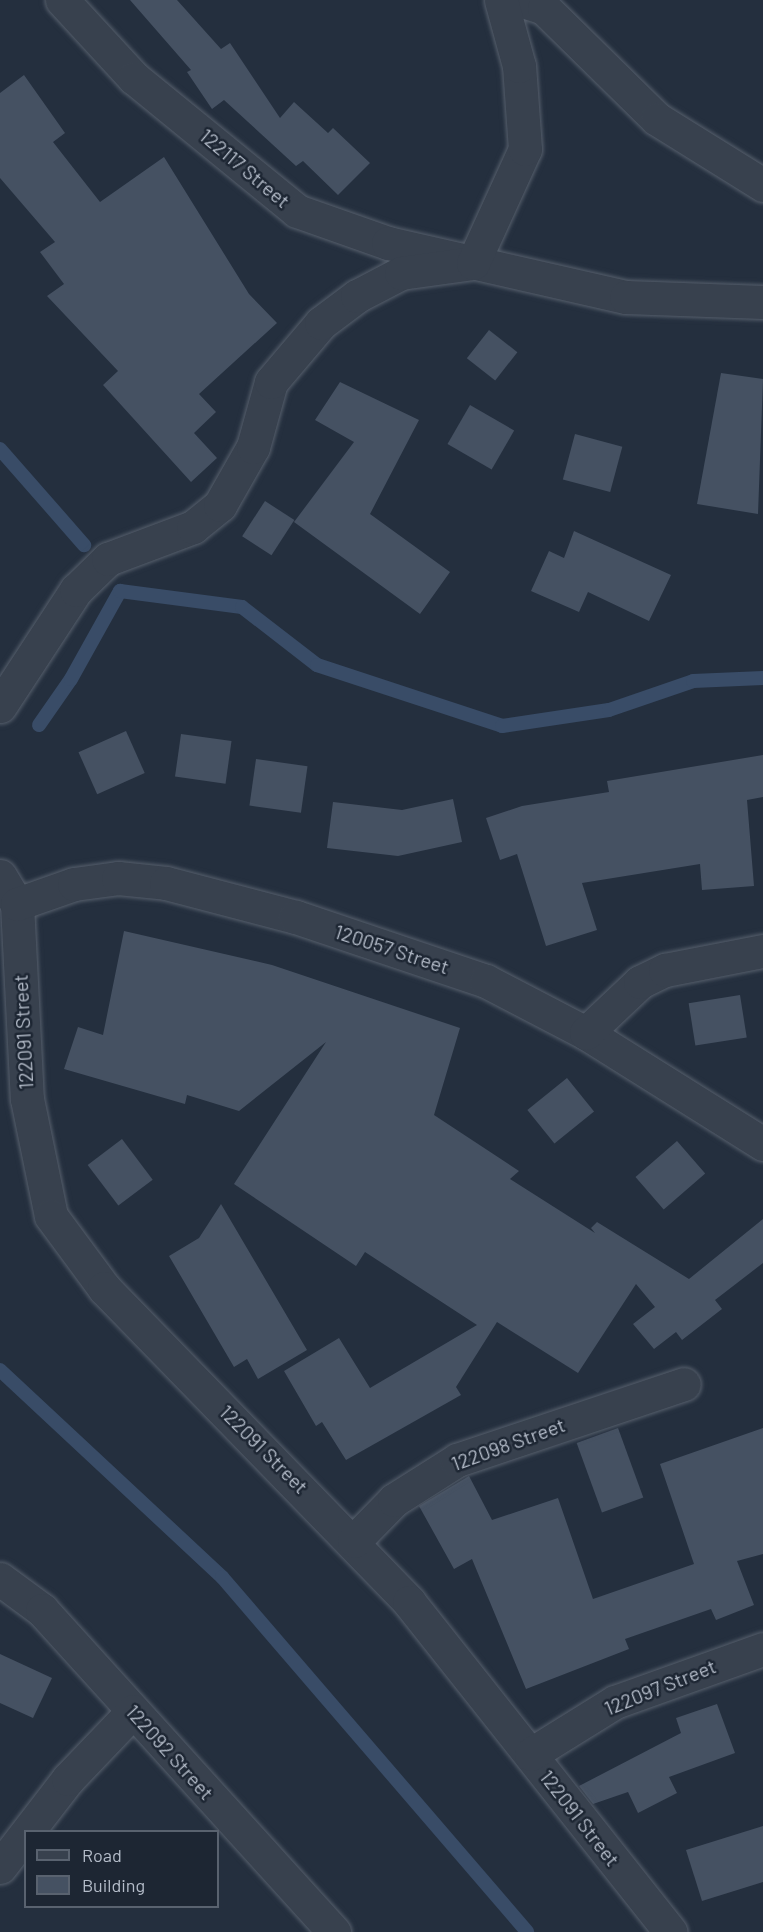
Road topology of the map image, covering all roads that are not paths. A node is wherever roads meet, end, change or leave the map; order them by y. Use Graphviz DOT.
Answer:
graph roads {
  1 [pos="62,0"];
  2 [pos="501,0"];
  3 [pos="537,3"];
  4 [pos="763,185"];
  5 [pos="473,263"];
  6 [pos="763,302"];
  7 [pos="0,706"];
  8 [pos="0,876"];
  9 [pos="17,904"];
  10 [pos="763,951"];
  11 [pos="586,1034"];
  12 [pos="763,1144"];
  13 [pos="684,1384"];
  14 [pos="354,1541"];
  15 [pos="0,1579"];
  16 [pos="763,1648"];
  17 [pos="133,1711"];
  18 [pos="531,1754"];
  19 [pos="29,1830"];
  20 [pos="24,1836"];
  21 [pos="0,1867"];
  22 [pos="327,1929"];
  23 [pos="671,1932"];
  1 -- 5 [label="street, 122117 Street"];
  2 -- 5 [label="street"];
  3 -- 4 [label="street"];
  5 -- 6 [label="street, 122117 Street"];
  5 -- 7 [label="street"];
  8 -- 9 [label="street"];
  9 -- 11 [label="street, 120057 Street"];
  9 -- 14 [label="street, 122091 Street"];
  10 -- 11 [label="street"];
  11 -- 12 [label="street, 120057 Street"];
  13 -- 14 [label="street, 122098 Street"];
  14 -- 18 [label="street, 122091 Street"];
  15 -- 17 [label="street, 122092 Street"];
  16 -- 18 [label="street, 122097 Street"];
  17 -- 19 [label="street"];
  17 -- 22 [label="street, 122092 Street"];
  18 -- 23 [label="street, 122091 Street"];
  20 -- 21 [label="street"];
}
